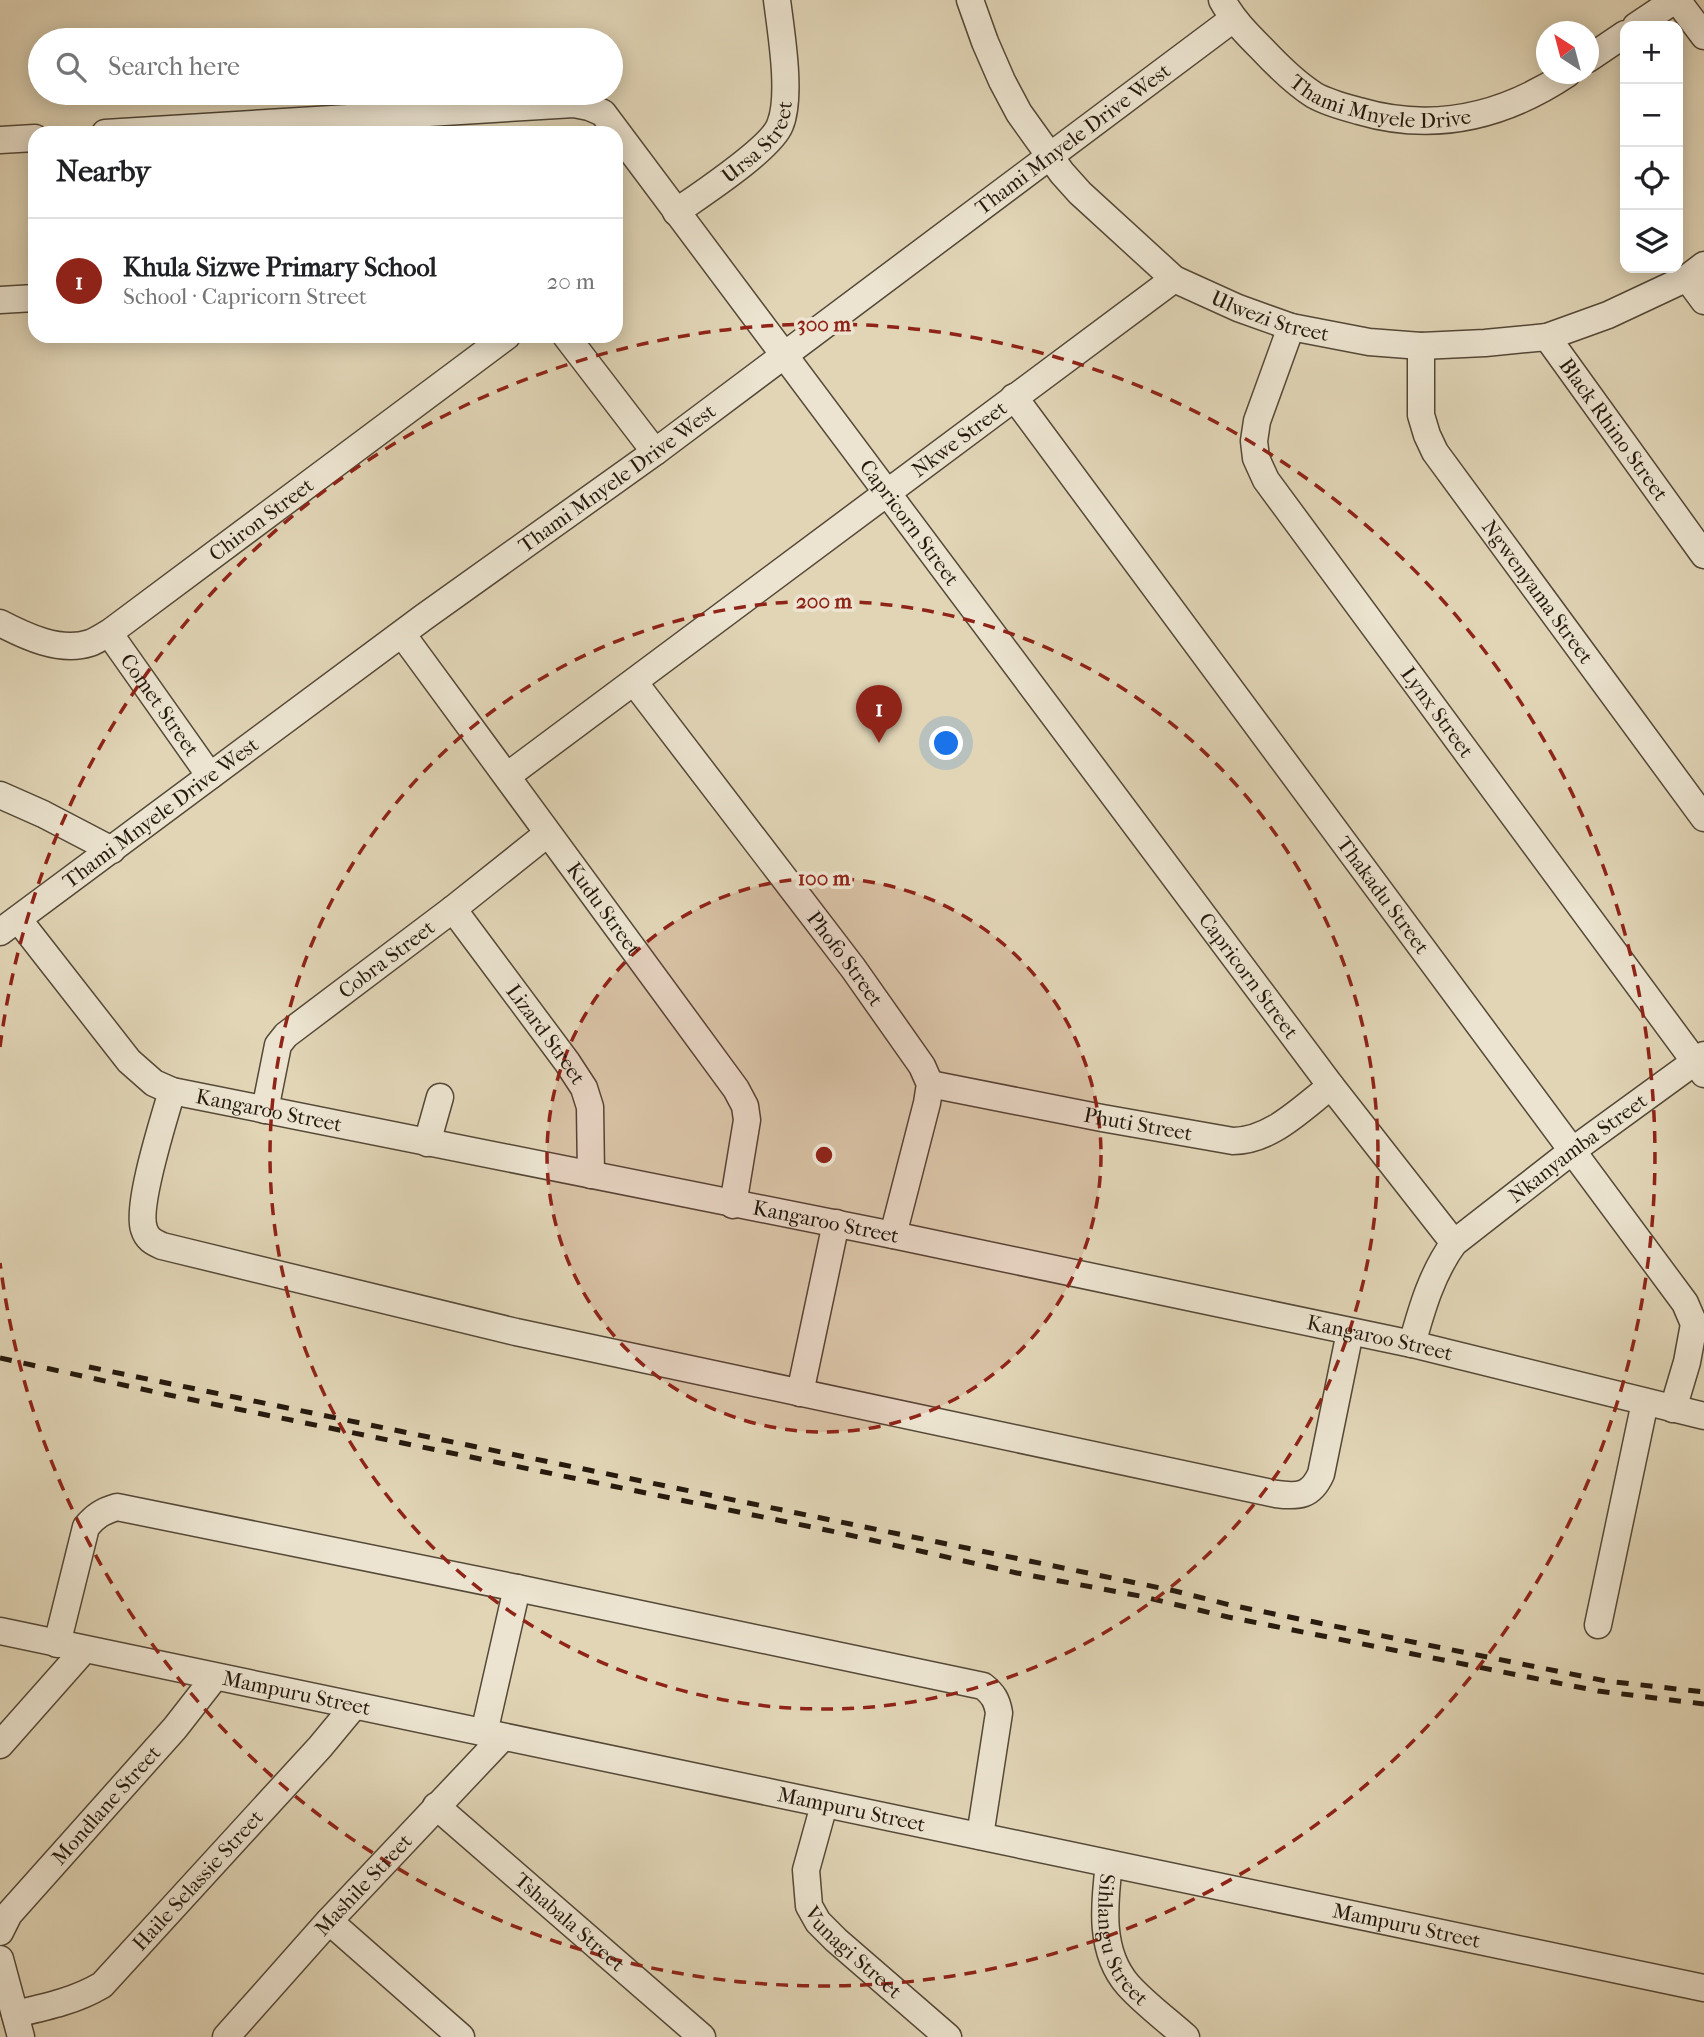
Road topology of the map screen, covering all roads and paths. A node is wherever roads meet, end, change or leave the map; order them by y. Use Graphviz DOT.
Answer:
graph roads {
  1 [pos="777,0"];
  2 [pos="970,0"];
  3 [pos="1676,0"];
  4 [pos="1227,10"];
  5 [pos="1644,21"];
  6 [pos="1704,36"];
  7 [pos="1620,37"];
  8 [pos="1599,52"];
  9 [pos="1552,84"];
  10 [pos="558,105"];
  11 [pos="579,105"];
  12 [pos="218,126"];
  13 [pos="613,126"];
  14 [pos="28,138"];
  15 [pos="0,140"];
  16 [pos="623,140"];
  17 [pos="1049,155"];
  18 [pos="676,212"];
  19 [pos="1695,272"];
  20 [pos="1174,279"];
  21 [pos="28,298"];
  22 [pos="0,300"];
  23 [pos="1704,301"];
  24 [pos="1291,327"];
  25 [pos="1547,337"];
  26 [pos="498,343"];
  27 [pos="571,343"];
  28 [pos="1421,346"];
  29 [pos="782,355"];
  30 [pos="1014,397"];
  31 [pos="655,452"];
  32 [pos="887,493"];
  33 [pos="1704,555"];
  34 [pos="0,623"];
  35 [pos="109,633"];
  36 [pos="402,634"];
  37 [pos="634,682"];
  38 [pos="209,776"];
  39 [pos="507,776"];
  40 [pos="0,795"];
  41 [pos="1704,818"];
  42 [pos="547,834"];
  43 [pos="112,850"];
  44 [pos="453,909"];
  45 [pos="9,925"];
  46 [pos="1701,1063"];
  47 [pos="930,1084"];
  48 [pos="1331,1086"];
  49 [pos="172,1091"];
  50 [pos="440,1097"];
  51 [pos="265,1110"];
  52 [pos="427,1143"];
  53 [pos="1572,1151"];
  54 [pos="591,1175"];
  55 [pos="733,1205"];
  56 [pos="836,1223"];
  57 [pos="893,1235"];
  58 [pos="1454,1242"];
  59 [pos="1350,1332"];
  60 [pos="1412,1344"];
  61 [pos="800,1393"];
  62 [pos="1645,1402"];
  63 [pos="1673,1409"];
  64 [pos="1704,1416"];
  65 [pos="517,1588"];
  66 [pos="1598,1625"];
  67 [pos="0,1631"];
  68 [pos="57,1644"];
  69 [pos="84,1650"];
  70 [pos="214,1678"];
  71 [pos="354,1706"];
  72 [pos="494,1735"];
  73 [pos="0,1745"];
  74 [pos="824,1805"];
  75 [pos="436,1806"];
  76 [pos="980,1836"];
  77 [pos="1109,1864"];
  78 [pos="329,1921"];
  79 [pos="0,1932"];
  80 [pos="0,1959"];
  81 [pos="1704,1989"];
  82 [pos="18,2026"];
  83 [pos="229,2036"];
  84 [pos="461,2037"];
  85 [pos="702,2037"];
  86 [pos="948,2037"];
  87 [pos="1186,2037"];
  1 -- 18 [label="street, Ursa Street"];
  2 -- 17 [label="street, Ulwezi Street"];
  3 -- 5 [label="street"];
  3 -- 6 [label="street"];
  4 -- 9 [label="street, Thami Mnyele Drive"];
  4 -- 17 [label="street, Thami Mnyele Drive West"];
  7 -- 8 [label="street"];
  10 -- 12 [label="street, Capricorn Street"];
  11 -- 13 [label="street, Capricorn Street"];
  14 -- 15 [label="street"];
  16 -- 18 [label="street, Capricorn Street"];
  17 -- 20 [label="street, Ulwezi Street"];
  17 -- 29 [label="street, Thami Mnyele Drive West"];
  18 -- 29 [label="street, Capricorn Street"];
  19 -- 23 [label="street"];
  19 -- 25 [label="street, Ulwezi Street"];
  20 -- 24 [label="street, Ulwezi Street"];
  20 -- 30 [label="street, Nkwe Street"];
  21 -- 22 [label="street"];
  24 -- 28 [label="street, Ulwezi Street"];
  24 -- 46 [label="street, Lynx Street"];
  25 -- 28 [label="street, Ulwezi Street"];
  25 -- 33 [label="street, Black Rhino Street"];
  26 -- 35 [label="street, Chiron Street"];
  27 -- 31 [label="street"];
  28 -- 41 [label="street, Ngwenyama Street"];
  29 -- 31 [label="street, Thami Mnyele Drive West"];
  29 -- 32 [label="street, Capricorn Street"];
  30 -- 32 [label="street, Nkwe Street"];
  30 -- 53 [label="street, Thakadu Street"];
  31 -- 36 [label="street, Thami Mnyele Drive West"];
  32 -- 37 [label="street, Nkwe Street"];
  32 -- 48 [label="street, Capricorn Street"];
  34 -- 35 [label="street, Chiron Street"];
  35 -- 38 [label="street, Comet Street"];
  36 -- 38 [label="street, Thami Mnyele Drive West"];
  36 -- 39 [label="street, Kudu Street"];
  37 -- 39 [label="street, Nkwe Street"];
  37 -- 47 [label="street, Phofo Street"];
  38 -- 43 [label="street, Thami Mnyele Drive West"];
  39 -- 42 [label="street, Kudu Street"];
  40 -- 43 [label="street"];
  42 -- 44 [label="street, Cobra Street"];
  42 -- 55 [label="street, Kudu Street"];
  43 -- 45 [label="street, Thami Mnyele Drive West"];
  44 -- 51 [label="street, Cobra Street"];
  44 -- 54 [label="street, Lizard Street"];
  45 -- 49 [label="street, Kangaroo Street"];
  46 -- 53 [label="street, Nkanyamba Street"];
  47 -- 48 [label="street, Phuti Street"];
  47 -- 57 [label="street"];
  48 -- 58 [label="street, Capricorn Street"];
  49 -- 51 [label="street, Kangaroo Street"];
  49 -- 61 [label="street"];
  50 -- 52 [label="street"];
  51 -- 52 [label="street, Kangaroo Street"];
  52 -- 54 [label="street, Kangaroo Street"];
  53 -- 58 [label="street, Nkanyamba Street"];
  53 -- 63 [label="street, Thakadu Street"];
  54 -- 55 [label="street, Kangaroo Street"];
  55 -- 56 [label="street, Kangaroo Street"];
  56 -- 57 [label="street, Kangaroo Street"];
  56 -- 61 [label="street"];
  57 -- 59 [label="street, Kangaroo Street"];
  58 -- 60 [label="street"];
  59 -- 60 [label="street, Kangaroo Street"];
  59 -- 61 [label="street"];
  60 -- 62 [label="street, Kangaroo Street"];
  62 -- 63 [label="street, Kangaroo Street"];
  62 -- 66 [label="street"];
  63 -- 64 [label="street, Kangaroo Street"];
  65 -- 68 [label="street"];
  65 -- 72 [label="street"];
  65 -- 76 [label="street"];
  67 -- 68 [label="street, Mampuru Street"];
  68 -- 69 [label="street, Mampuru Street"];
  69 -- 70 [label="street, Mampuru Street"];
  69 -- 73 [label="street"];
  70 -- 71 [label="street, Mampuru Street"];
  70 -- 79 [label="street, Mondlane Street"];
  71 -- 72 [label="street, Mampuru Street"];
  71 -- 82 [label="street, Haile Selassie Street"];
  72 -- 74 [label="street, Mampuru Street"];
  72 -- 75 [label="street, Mashile Street"];
  74 -- 76 [label="street, Mampuru Street"];
  74 -- 86 [label="street, Vunagi Street"];
  75 -- 78 [label="street, Mashile Street"];
  75 -- 85 [label="street, Tshabala Street"];
  76 -- 77 [label="street, Mampuru Street"];
  77 -- 81 [label="street, Mampuru Street"];
  77 -- 87 [label="street, Sihlangu Street"];
  78 -- 83 [label="street, Mashile Street"];
  78 -- 84 [label="street"];
  80 -- 82 [label="street"];
}
